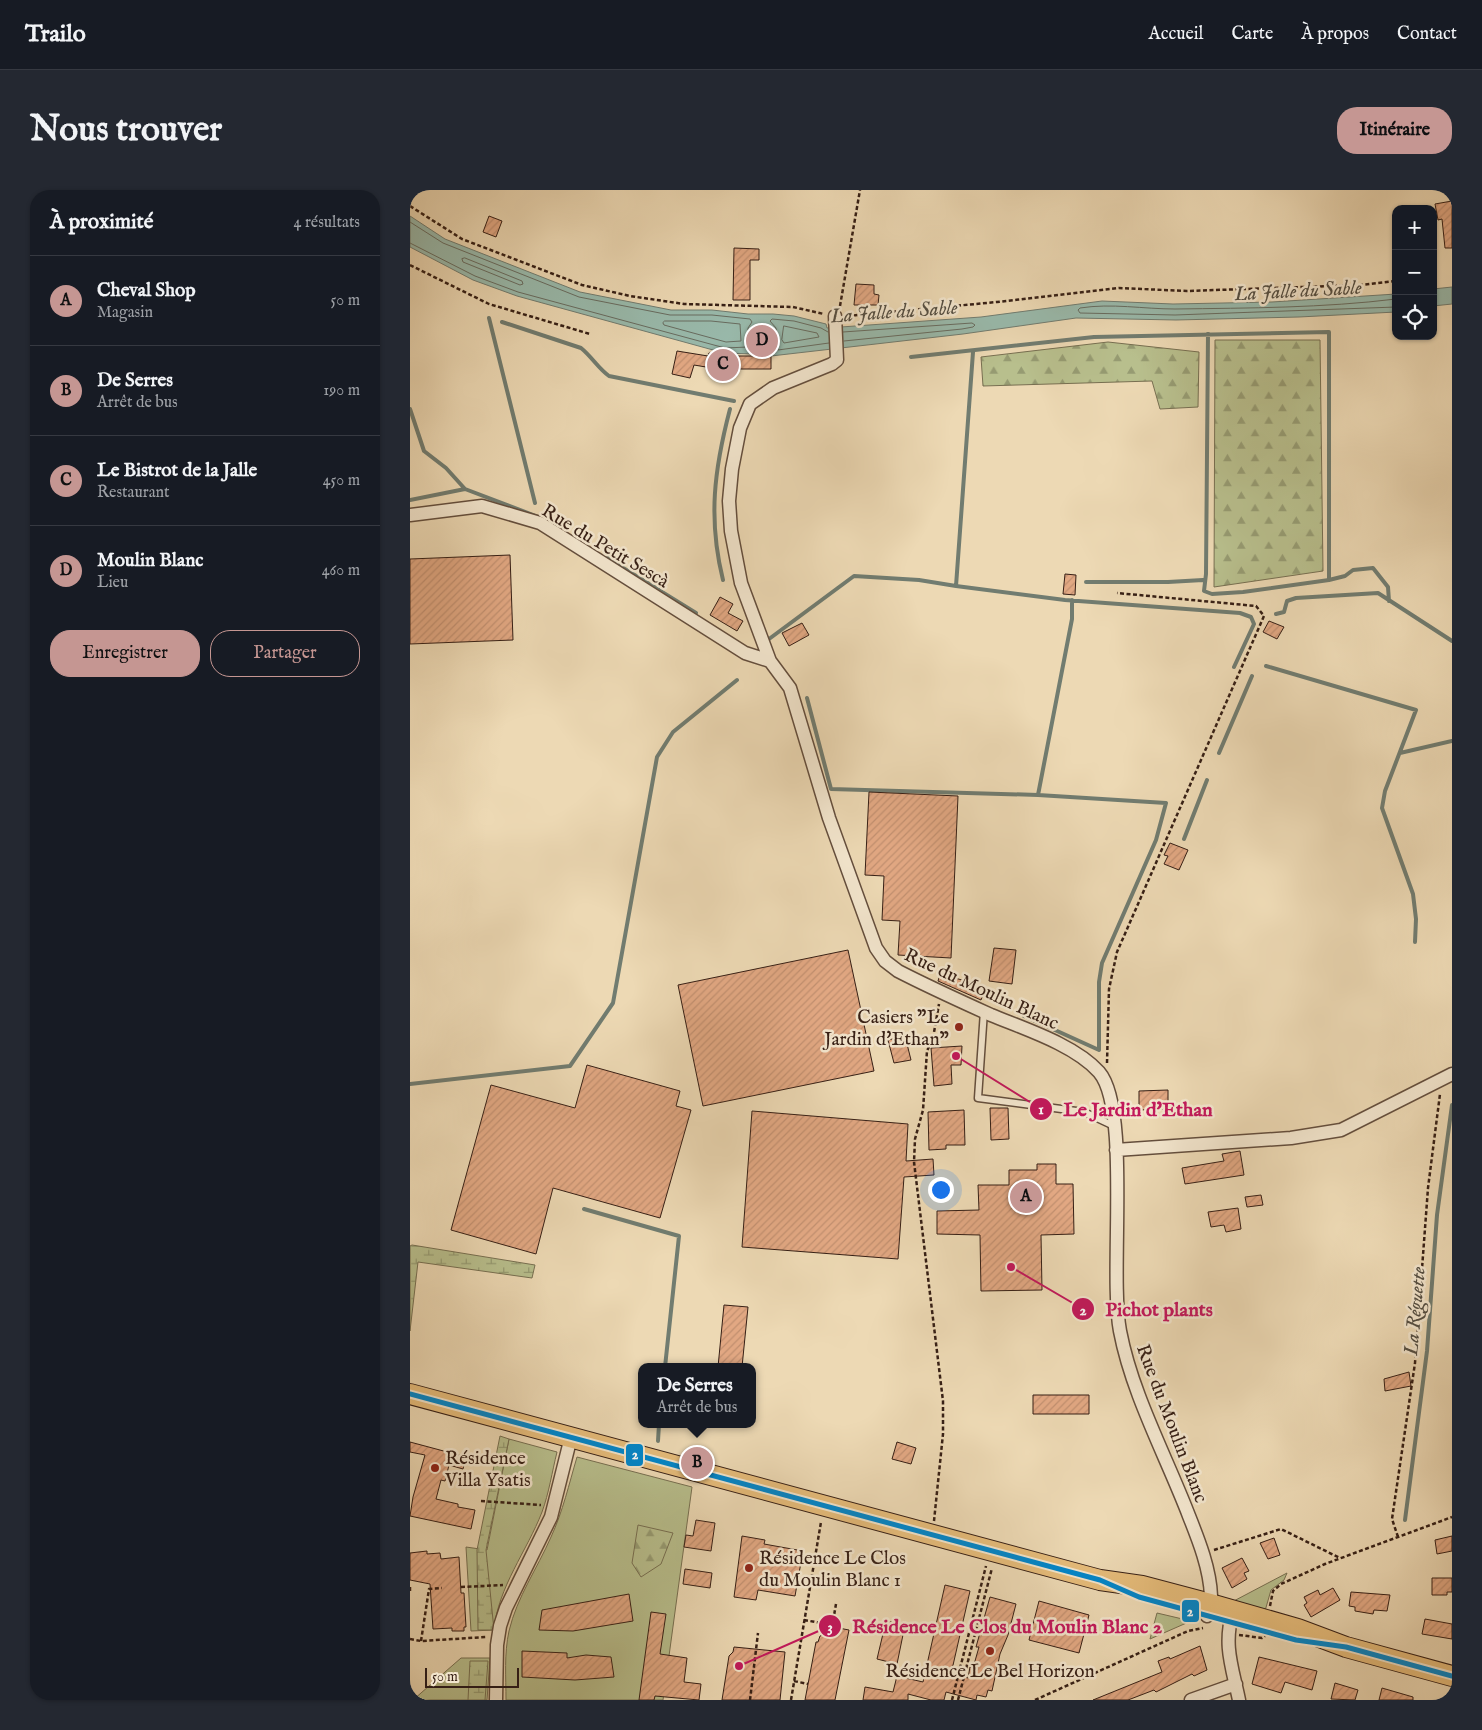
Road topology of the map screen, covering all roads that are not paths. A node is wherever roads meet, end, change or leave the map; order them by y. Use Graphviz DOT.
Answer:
graph roads {
  1 [pos="835,316"];
  2 [pos="410,515"];
  3 [pos="770,661"];
  4 [pos="984,1012"];
  5 [pos="1447,1076"];
  6 [pos="1114,1126"];
  7 [pos="1116,1150"];
  8 [pos="410,1394"];
  9 [pos="571,1437"];
  10 [pos="1208,1610"];
  11 [pos="1232,1616"];
  12 [pos="1452,1676"];
  13 [pos="1236,1684"];
  14 [pos="496,1700"];
  15 [pos="1191,1700"];
  16 [pos="1239,1700"];
  1 -- 3 [label="street, Rue du Moulin Blanc"];
  2 -- 3 [label="street, Rue du Petit Sescà"];
  3 -- 4 [label="street, Rue du Moulin Blanc"];
  4 -- 6 [label="street, Rue du Moulin Blanc"];
  4 -- 6 [label="lane"];
  5 -- 7 [label="street"];
  6 -- 7 [label="street, Rue du Moulin Blanc"];
  7 -- 10 [label="street, Rue du Moulin Blanc"];
  8 -- 9 [label="main road"];
  9 -- 10 [label="main road"];
  9 -- 14 [label="street"];
  10 -- 11 [label="main road"];
  11 -- 12 [label="main road"];
  11 -- 13 [label="street"];
  13 -- 15 [label="street"];
  13 -- 16 [label="street"];
}
